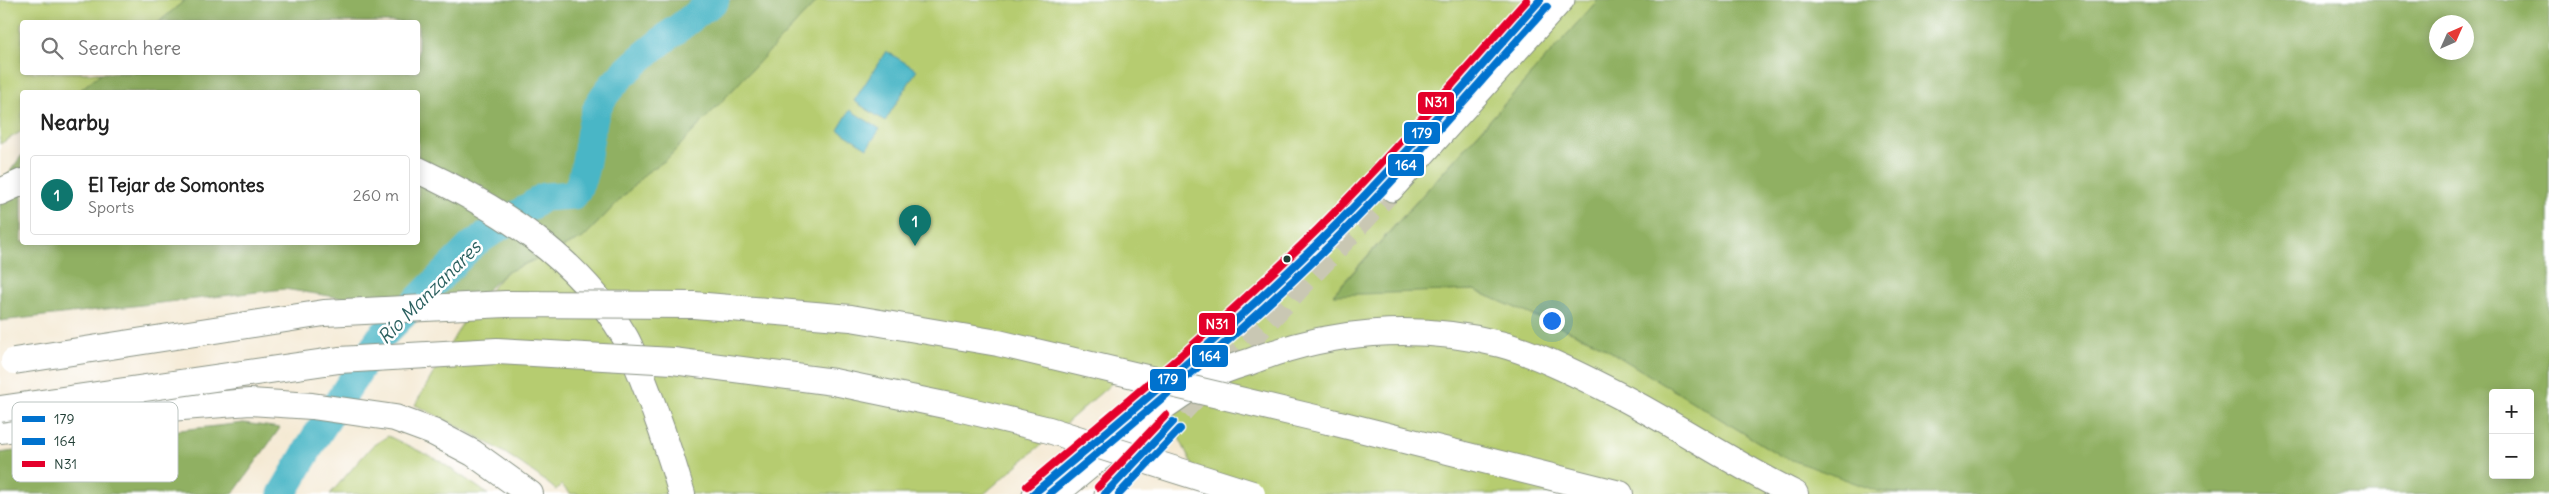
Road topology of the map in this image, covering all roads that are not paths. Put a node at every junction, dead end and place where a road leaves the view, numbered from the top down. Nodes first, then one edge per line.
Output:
1 (1540, 0) edge
2 (1564, 0) edge
3 (420, 171) edge
4 (20, 183) edge
5 (1392, 191) tunnel mouth
6 (0, 192) edge
7 (7, 362) edge
8 (48, 402) edge
9 (178, 407) edge
10 (366, 414) junction
11 (500, 494) edge
12 (530, 494) edge
13 (682, 494) edge
14 (1033, 494) edge
15 (1055, 494) edge
16 (1252, 494) edge
17 (1620, 494) edge
18 (1795, 494) edge

1 - 14 street
2 - 5 street
3 - 13 highway, bridge
4 - 6 highway
7 - 17 highway, bridge
8 - 16 highway, bridge
9 - 10 highway
10 - 11 highway
10 - 12 highway
15 - 18 highway

